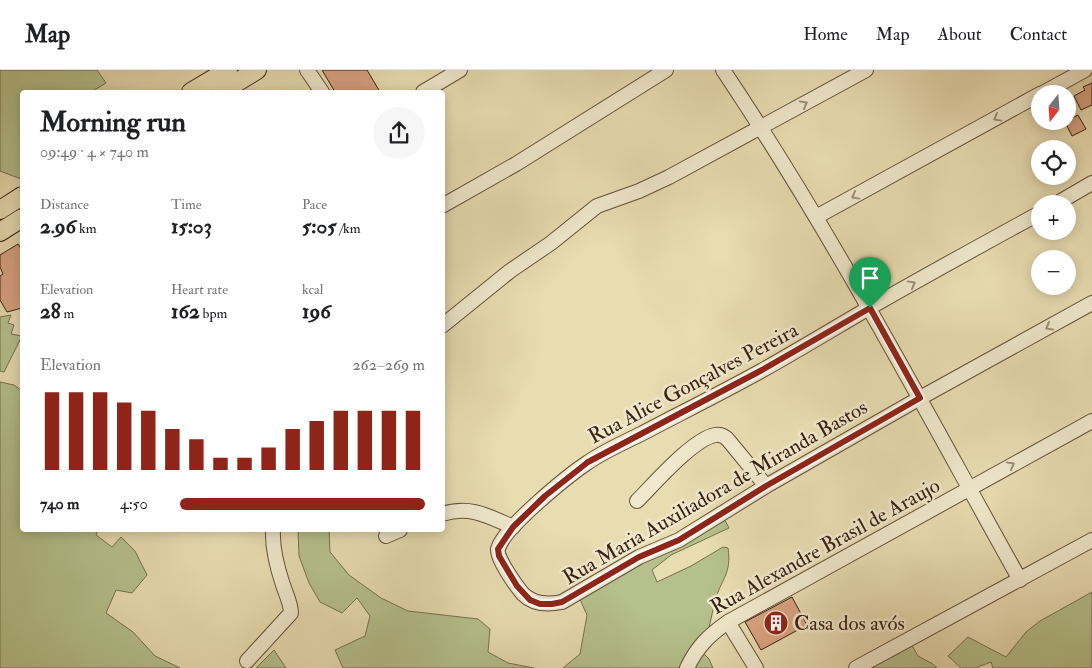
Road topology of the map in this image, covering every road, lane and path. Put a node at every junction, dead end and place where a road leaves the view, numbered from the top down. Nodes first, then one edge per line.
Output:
1 (228, 70) edge
2 (256, 70) edge
3 (307, 70) edge
4 (460, 70) edge
5 (666, 70) edge
6 (724, 70) edge
7 (866, 70) edge
8 (1084, 70) edge
9 (1056, 85) edge
10 (194, 90) edge
11 (224, 90) edge
12 (321, 90) edge
13 (426, 90) edge
14 (1031, 99) edge
15 (762, 127) junction
16 (1092, 184) edge
17 (1072, 195) edge
18 (20, 197) edge
19 (445, 204) edge
20 (0, 210) edge
21 (816, 217) junction
22 (1031, 217) edge
23 (20, 219) edge
24 (0, 232) edge
25 (1092, 303) edge
26 (870, 308) junction
27 (445, 324) edge
28 (920, 398) junction
29 (1092, 421) edge
30 (766, 486) junction
31 (968, 488) junction
32 (637, 501) dead end
33 (445, 513) edge
34 (513, 527) junction
35 (273, 532) edge
36 (395, 532) edge
37 (386, 536) dead end
38 (1092, 540) edge
39 (508, 572) joint
40 (1020, 580) junction
41 (728, 622) junction
42 (247, 661) dead end
43 (687, 668) edge
44 (756, 668) edge
45 (856, 668) edge

1 - 10 main road
2 - 11 main road
3 - 12 street
4 - 13 street
5 - 19 street
6 - 15 street
15 -> 7 street
8 - 9 street
14 -> 21 street
15 - 21 street
15 - 27 street
16 - 17 street
18 - 20 main road
21 - 26 street
26 -> 22 street, Rua Alice Gonçalves Pereira
23 - 24 main road
25 -> 28 street, Rua Maria Auxiliadora de Miranda Bastos
26 - 28 street
26 - 34 street, Rua Alice Gonçalves Pereira
28 - 30 street, Rua Maria Auxiliadora de Miranda Bastos
28 - 31 street
31 -> 29 street, Rua Alexandre Brasil de Araujo
30 - 32 street
30 - 39 street, Rua Maria Auxiliadora de Miranda Bastos
31 - 40 street
31 - 41 street, Rua Alexandre Brasil de Araujo
33 - 34 street
34 - 39 street, Rua Alice Gonçalves Pereira
35 - 42 street
36 - 37 street
38 - 40 street
40 - 45 street
41 - 43 street, Rua Alexandre Brasil de Araujo
41 - 44 street

